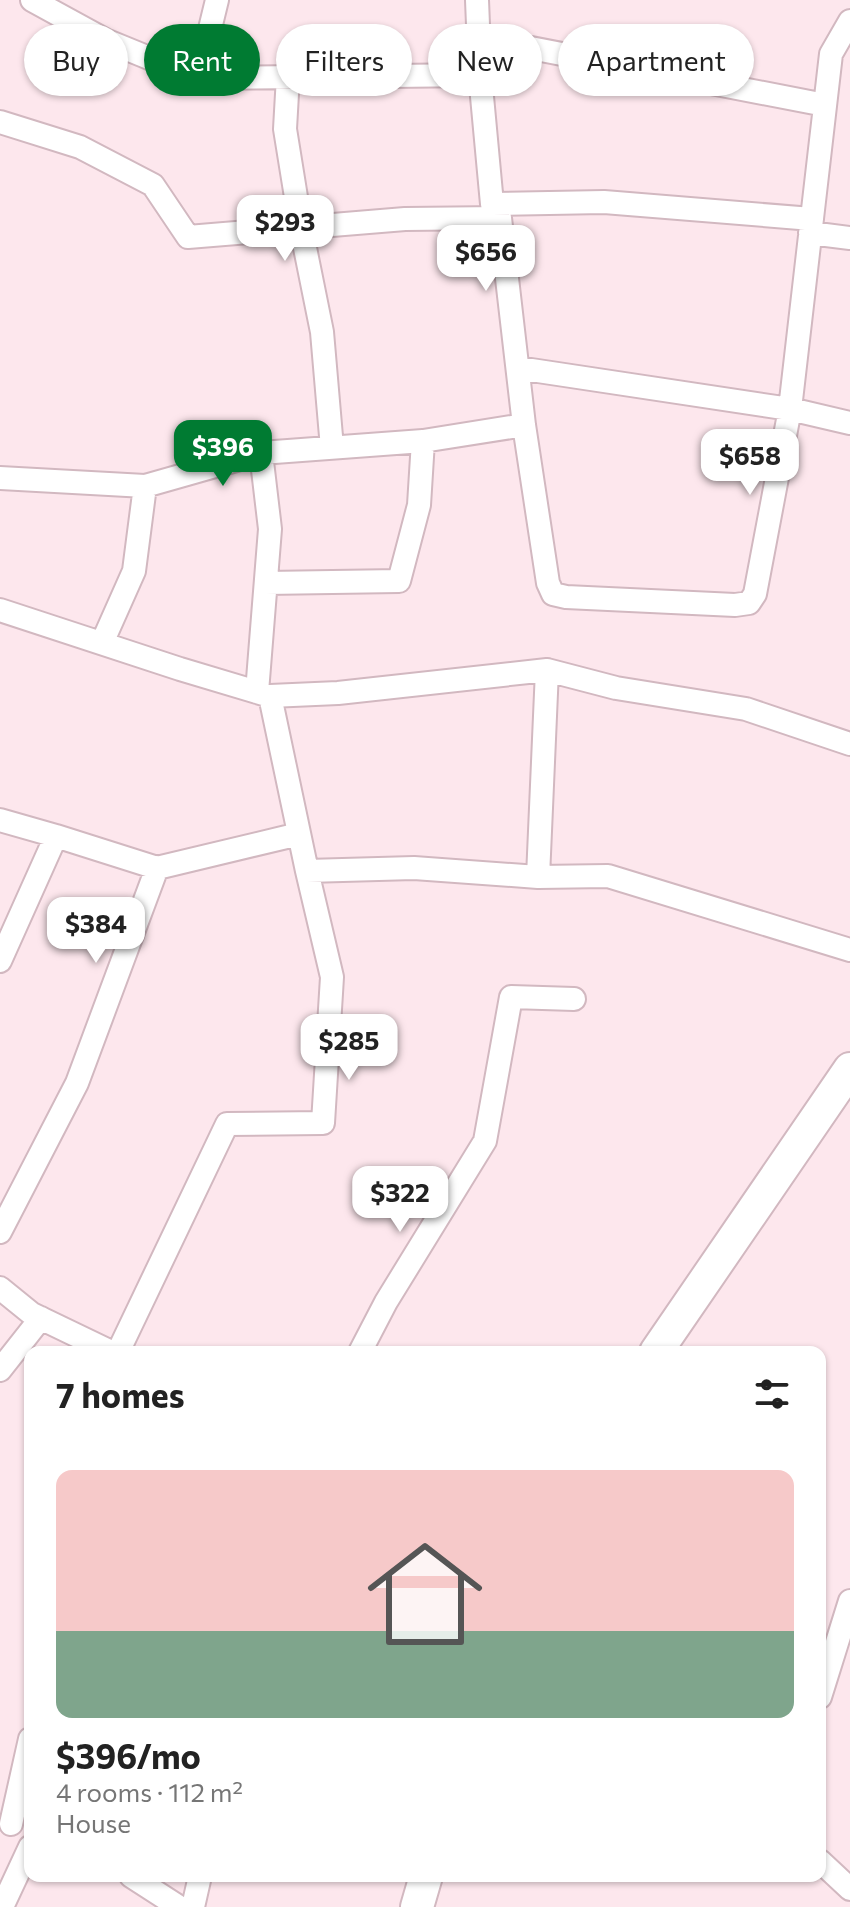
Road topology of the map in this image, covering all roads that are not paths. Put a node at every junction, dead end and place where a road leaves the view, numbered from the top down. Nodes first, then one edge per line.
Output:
1 (32, 0) edge
2 (217, 0) edge
3 (477, 0) edge
4 (850, 21) edge
5 (211, 24) edge
6 (478, 24) edge
7 (542, 50) edge
8 (144, 56) edge
9 (287, 96) edge
10 (482, 96) edge
11 (825, 105) junction
12 (0, 122) edge
13 (496, 211) junction
14 (811, 226) junction
15 (301, 228) junction
16 (850, 238) edge
17 (518, 368) junction
18 (790, 409) junction
19 (850, 423) edge
20 (524, 425) junction
21 (423, 441) junction
22 (332, 448) junction
23 (261, 453) junction
24 (0, 478) edge
25 (145, 486) junction
26 (266, 583) junction
27 (0, 610) edge
28 (102, 643) junction
29 (547, 670) junction
30 (264, 694) junction
31 (850, 744) edge
32 (0, 820) edge
33 (299, 834) junction
34 (56, 836) junction
35 (157, 868) junction
36 (307, 871) junction
37 (538, 877) junction
38 (850, 950) edge
39 (0, 961) edge
40 (574, 999) dead end
41 (850, 1069) edge
42 (0, 1232) edge
43 (0, 1288) edge
44 (41, 1318) junction
45 (99, 1346) edge
46 (121, 1346) edge
47 (363, 1346) edge
48 (660, 1346) edge
49 (0, 1370) edge
50 (848, 1611) edge
51 (826, 1679) edge
52 (24, 1771) edge
53 (14, 1825) edge
54 (24, 1860) edge
55 (826, 1867) edge
56 (140, 1882) edge
57 (199, 1882) edge
58 (424, 1882) edge
59 (850, 1889) edge
60 (2, 1907) edge
61 (179, 1907) edge
62 (193, 1907) edge
63 (417, 1907) edge

1 - 8 street
2 - 5 street
3 - 6 street
4 - 11 street
7 - 11 street
9 - 15 street
10 - 13 street
11 - 14 street
12 - 15 street
13 - 14 street
13 - 15 street
13 - 17 street
14 - 16 street
14 - 18 street
15 - 22 street
17 - 18 street
17 - 20 street
18 - 19 street
18 - 20 street
20 - 21 street
21 - 22 street
21 - 26 street
22 - 23 street
23 - 25 street
23 - 26 street
24 - 25 street
25 - 28 street
26 - 30 street
27 - 28 street
28 - 30 street
29 - 30 street
29 - 31 street
29 - 37 street
30 - 33 street
32 - 34 street
33 - 35 street
33 - 36 street
34 - 35 street
34 - 39 street
35 - 42 street
36 - 37 street
36 - 46 street
37 - 38 street
40 - 47 street
41 - 48 main road
43 - 44 street
44 - 45 street
44 - 49 street
50 - 51 street
52 - 53 street
54 - 60 street
55 - 59 street
56 - 61 street
57 - 62 street
58 - 63 main road

